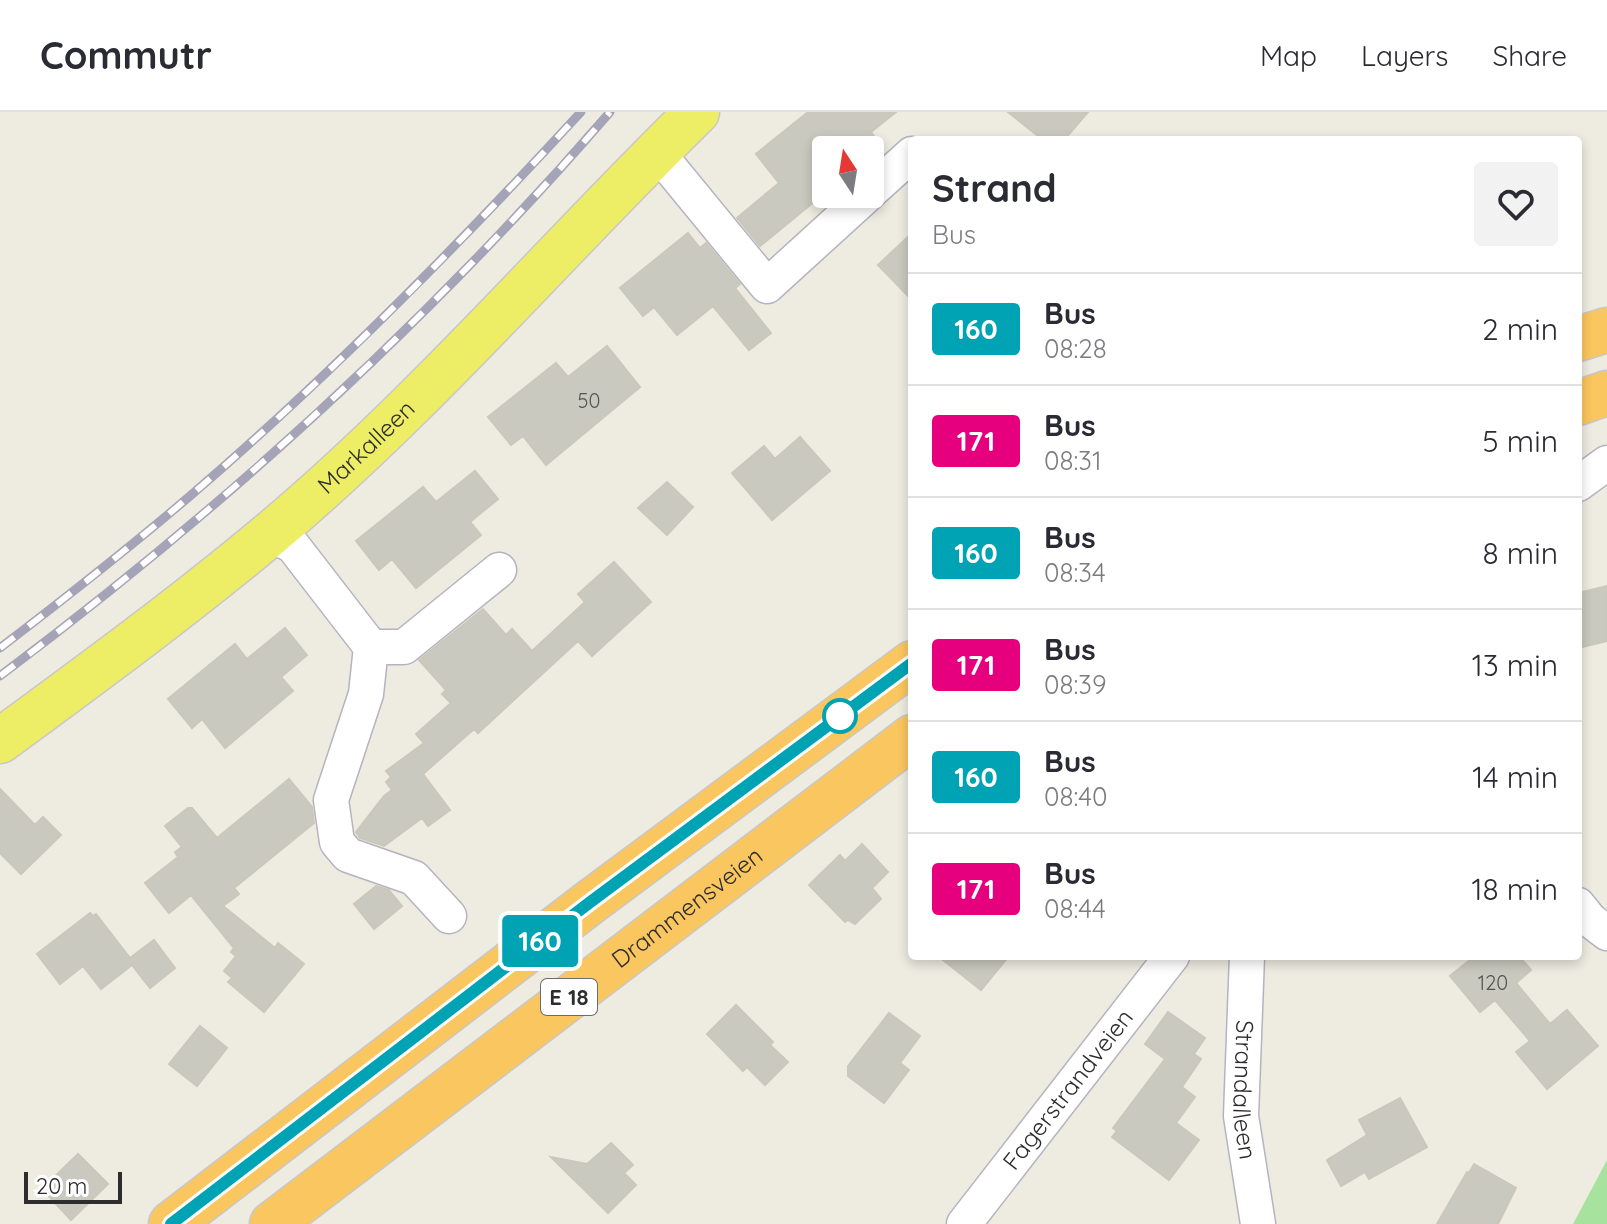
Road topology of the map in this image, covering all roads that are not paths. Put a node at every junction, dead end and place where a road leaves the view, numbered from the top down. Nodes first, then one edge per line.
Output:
1 (697, 112) edge
2 (657, 152) junction
3 (908, 158) edge
4 (884, 179) edge
5 (853, 208) edge
6 (1607, 330) edge
7 (1582, 338) edge
8 (1607, 393) edge
9 (1582, 402) edge
10 (1607, 463) edge
11 (1582, 481) edge
12 (271, 534) junction
13 (499, 570) dead end
14 (371, 647) junction
15 (908, 666) edge
16 (908, 740) edge
17 (0, 741) edge
18 (1582, 910) edge
19 (449, 916) dead end
20 (1607, 933) edge
21 (1169, 960) edge
22 (1247, 960) edge
23 (171, 1224) edge
24 (272, 1224) edge
25 (964, 1224) edge
26 (1258, 1224) edge

1 - 2 main road, Markalleen
2 - 5 street
2 - 12 main road, Markalleen
3 - 4 street
6 - 7 highway
8 - 9 highway
10 - 11 street
12 - 14 street
12 - 17 main road, Markalleen
13 - 14 street
14 - 19 street
15 - 23 highway, E 18
16 - 24 highway, Drammensveien / E 18
18 - 20 street
21 - 25 street, Fagerstrandveien
22 - 26 street, Strandalleen

